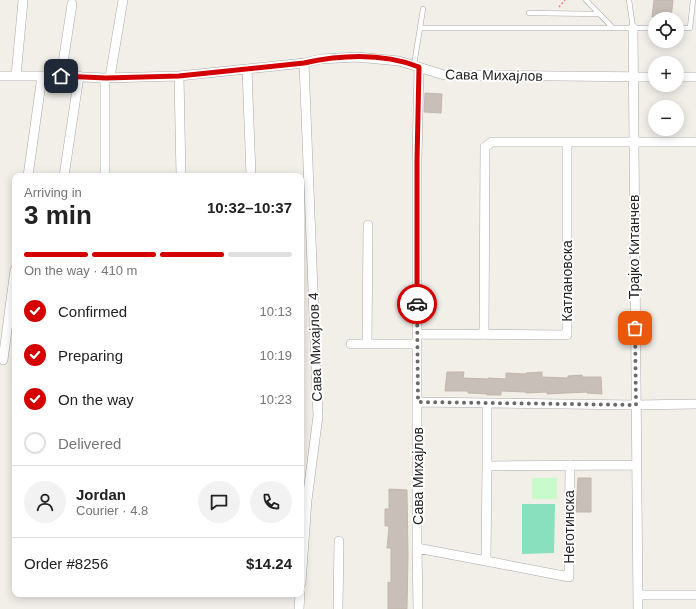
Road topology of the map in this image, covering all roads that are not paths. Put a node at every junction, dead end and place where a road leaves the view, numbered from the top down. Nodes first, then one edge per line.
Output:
1 (123, 0) edge
2 (586, 0) edge
3 (629, 0) edge
4 (693, 0) edge
5 (23, 1) edge
6 (72, 4) dead end
7 (423, 9) dead end
8 (530, 13) dead end
9 (599, 14) junction
10 (420, 28) junction
11 (614, 28) junction
12 (634, 28) junction
13 (648, 28) edge
14 (684, 28) edge
15 (304, 63) junction
16 (417, 66) junction
17 (247, 69) junction
18 (0, 76) edge
19 (16, 76) junction
20 (42, 76) junction
21 (61, 76) junction
22 (79, 76) junction
23 (179, 76) junction
24 (108, 77) junction
25 (634, 77) junction
26 (648, 77) edge
27 (684, 77) edge
28 (696, 77) edge
29 (634, 142) junction
30 (696, 142) edge
31 (567, 143) junction
32 (28, 173) edge
33 (64, 173) edge
34 (105, 173) edge
35 (181, 173) edge
36 (251, 173) edge
37 (368, 225) dead end
38 (12, 292) edge
39 (417, 334) junction
40 (484, 335) junction
41 (351, 344) dead end
42 (367, 344) junction
43 (417, 344) junction
44 (3, 360) dead end
45 (418, 402) junction
46 (487, 403) junction
47 (696, 404) edge
48 (636, 405) junction
49 (570, 465) junction
50 (487, 466) junction
51 (636, 466) junction
52 (339, 541) dead end
53 (304, 542) edge
54 (417, 548) junction
55 (486, 561) junction
56 (638, 595) junction
57 (696, 595) edge
58 (300, 597) edge
59 (299, 609) edge
60 (338, 609) edge
61 (418, 609) edge
62 (638, 609) edge

1 - 24 street
2 - 9 lane
3 - 12 lane
4 - 14 lane
5 - 19 street
6 - 21 street
7 - 10 lane
8 - 9 lane
9 - 11 lane
10 - 11 lane
10 - 16 lane
11 - 12 lane
12 - 13 lane
12 - 25 street, Трајко Китанчев
15 - 16 street
15 - 17 street
15 - 53 street, Сава Михајлов 4
16 - 25 street, Сава Михајлов
16 - 39 street, Сава Михајлов
17 - 23 street
17 - 36 street
18 - 19 street
19 - 20 street
20 - 21 street
20 - 32 street
21 - 22 street
22 - 24 street
22 - 33 street
23 - 24 street
23 - 35 street
24 - 34 street
25 - 26 street, Сава Михајлов
25 - 29 street, Трајко Китанчев
27 - 28 street
29 - 30 street
29 - 31 street
29 - 48 street, Трајко Китанчев
31 - 40 street
31 - 40 street, Катлановска
37 - 42 street
38 - 44 street
39 - 40 street, Катлановска
39 - 43 street, Сава Михајлов
41 - 42 street
42 - 43 street
43 - 45 street, Сава Михајлов
45 - 46 street
45 - 54 street, Сава Михајлов
46 - 48 street
46 - 50 street
47 - 48 street
48 - 51 street, Трајко Китанчев
49 - 50 street
49 - 51 street
49 - 55 street, Неготинска
50 - 55 street
51 - 56 street, Трајко Китанчев
52 - 60 street
54 - 55 street, Неготинска
54 - 61 street, Сава Михајлов
56 - 57 street
56 - 62 street, Трајко Китанчев
58 - 59 street

